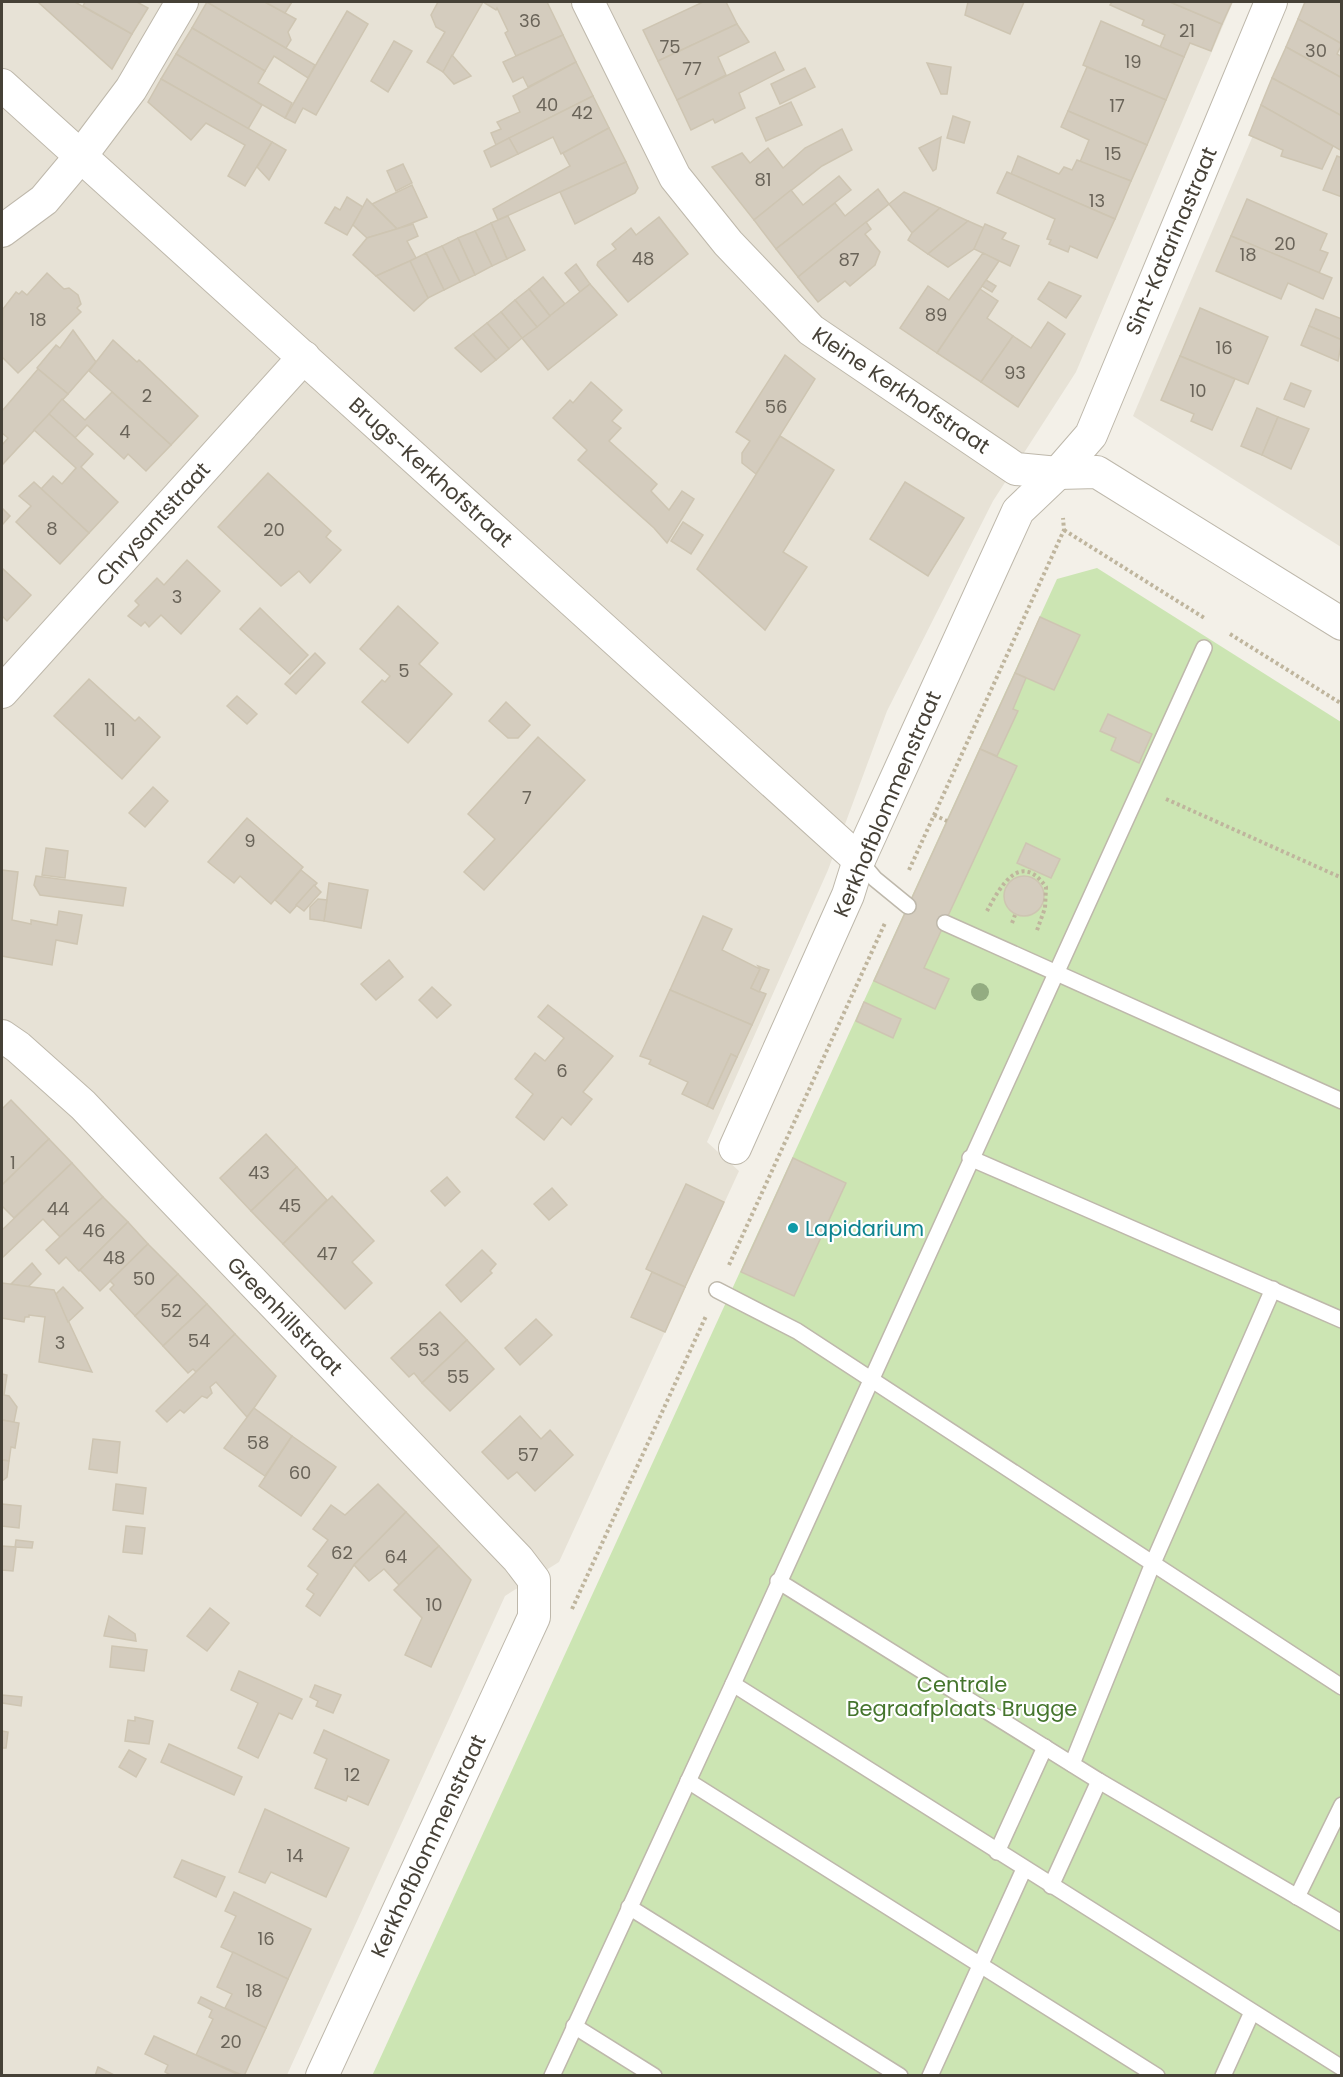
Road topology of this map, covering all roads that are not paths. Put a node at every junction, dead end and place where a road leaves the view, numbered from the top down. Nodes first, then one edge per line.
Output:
1 (182, 2) edge
2 (588, 2) edge
3 (1270, 2) edge
4 (2, 85) edge
5 (80, 157) junction
6 (2, 231) edge
7 (304, 357) junction
8 (1058, 473) junction
9 (1341, 624) edge
10 (1204, 648) dead end
11 (2, 692) edge
12 (859, 860) junction
13 (902, 902) road end
14 (945, 923) dead end
15 (1056, 973) junction
16 (2, 1036) edge
17 (1341, 1101) edge
18 (735, 1148) dead end
19 (970, 1158) junction
20 (1273, 1289) junction
21 (717, 1290) dead end
22 (1341, 1320) edge
23 (870, 1379) junction
24 (1153, 1563) junction
25 (778, 1581) junction
26 (534, 1617) joint
27 (733, 1684) junction
28 (1341, 1687) edge
29 (1045, 1747) junction
30 (1072, 1764) junction
31 (1099, 1780) junction
32 (688, 1781) junction
33 (1341, 1804) edge
34 (998, 1852) junction
35 (1024, 1869) junction
36 (1051, 1886) junction
37 (1297, 1897) junction
38 (629, 1907) junction
39 (1341, 1923) edge
40 (980, 1965) junction
41 (1252, 2012) junction
42 (574, 2026) junction
43 (1341, 2068) edge
44 (322, 2076) edge
45 (552, 2076) edge
46 (654, 2076) edge
47 (900, 2076) edge
48 (930, 2076) edge
49 (1156, 2076) edge
50 (1223, 2076) edge

1 - 5 street
2 - 8 street, Kleine Kerkhofstraat
3 - 8 street, Sint-Katarinastraat
4 - 5 street, Brugs-Kerkhofstraat
5 - 6 street
5 - 7 street, Brugs-Kerkhofstraat
7 - 11 street, Chrysantstraat
7 - 12 street, Brugs-Kerkhofstraat
8 - 9 street, Kleine Kerkhofstraat
8 - 12 street, Kerkhofblommenstraat
10 - 15 lane
12 - 13 lane
12 - 18 street, Kerkhofblommenstraat
14 - 15 lane
15 - 17 lane
15 - 19 lane
16 - 26 street, Greenhillstraat
19 - 20 lane
19 - 23 lane
20 - 22 lane
20 - 24 lane
21 - 23 lane
23 - 24 lane
23 - 25 lane
24 - 28 lane
24 - 30 lane
25 - 27 lane
25 - 29 lane
26 - 44 street, Kerkhofblommenstraat
27 - 32 lane
27 - 34 lane
29 - 30 lane
29 - 34 lane
30 - 31 lane
31 - 36 lane
31 - 37 lane
32 - 38 lane
32 - 40 lane
33 - 37 lane
34 - 35 lane
35 - 36 lane
35 - 40 lane
36 - 41 lane
37 - 39 lane
38 - 42 lane
38 - 47 lane
40 - 48 lane
40 - 49 lane
41 - 43 lane
41 - 50 lane
42 - 45 lane
42 - 46 lane

